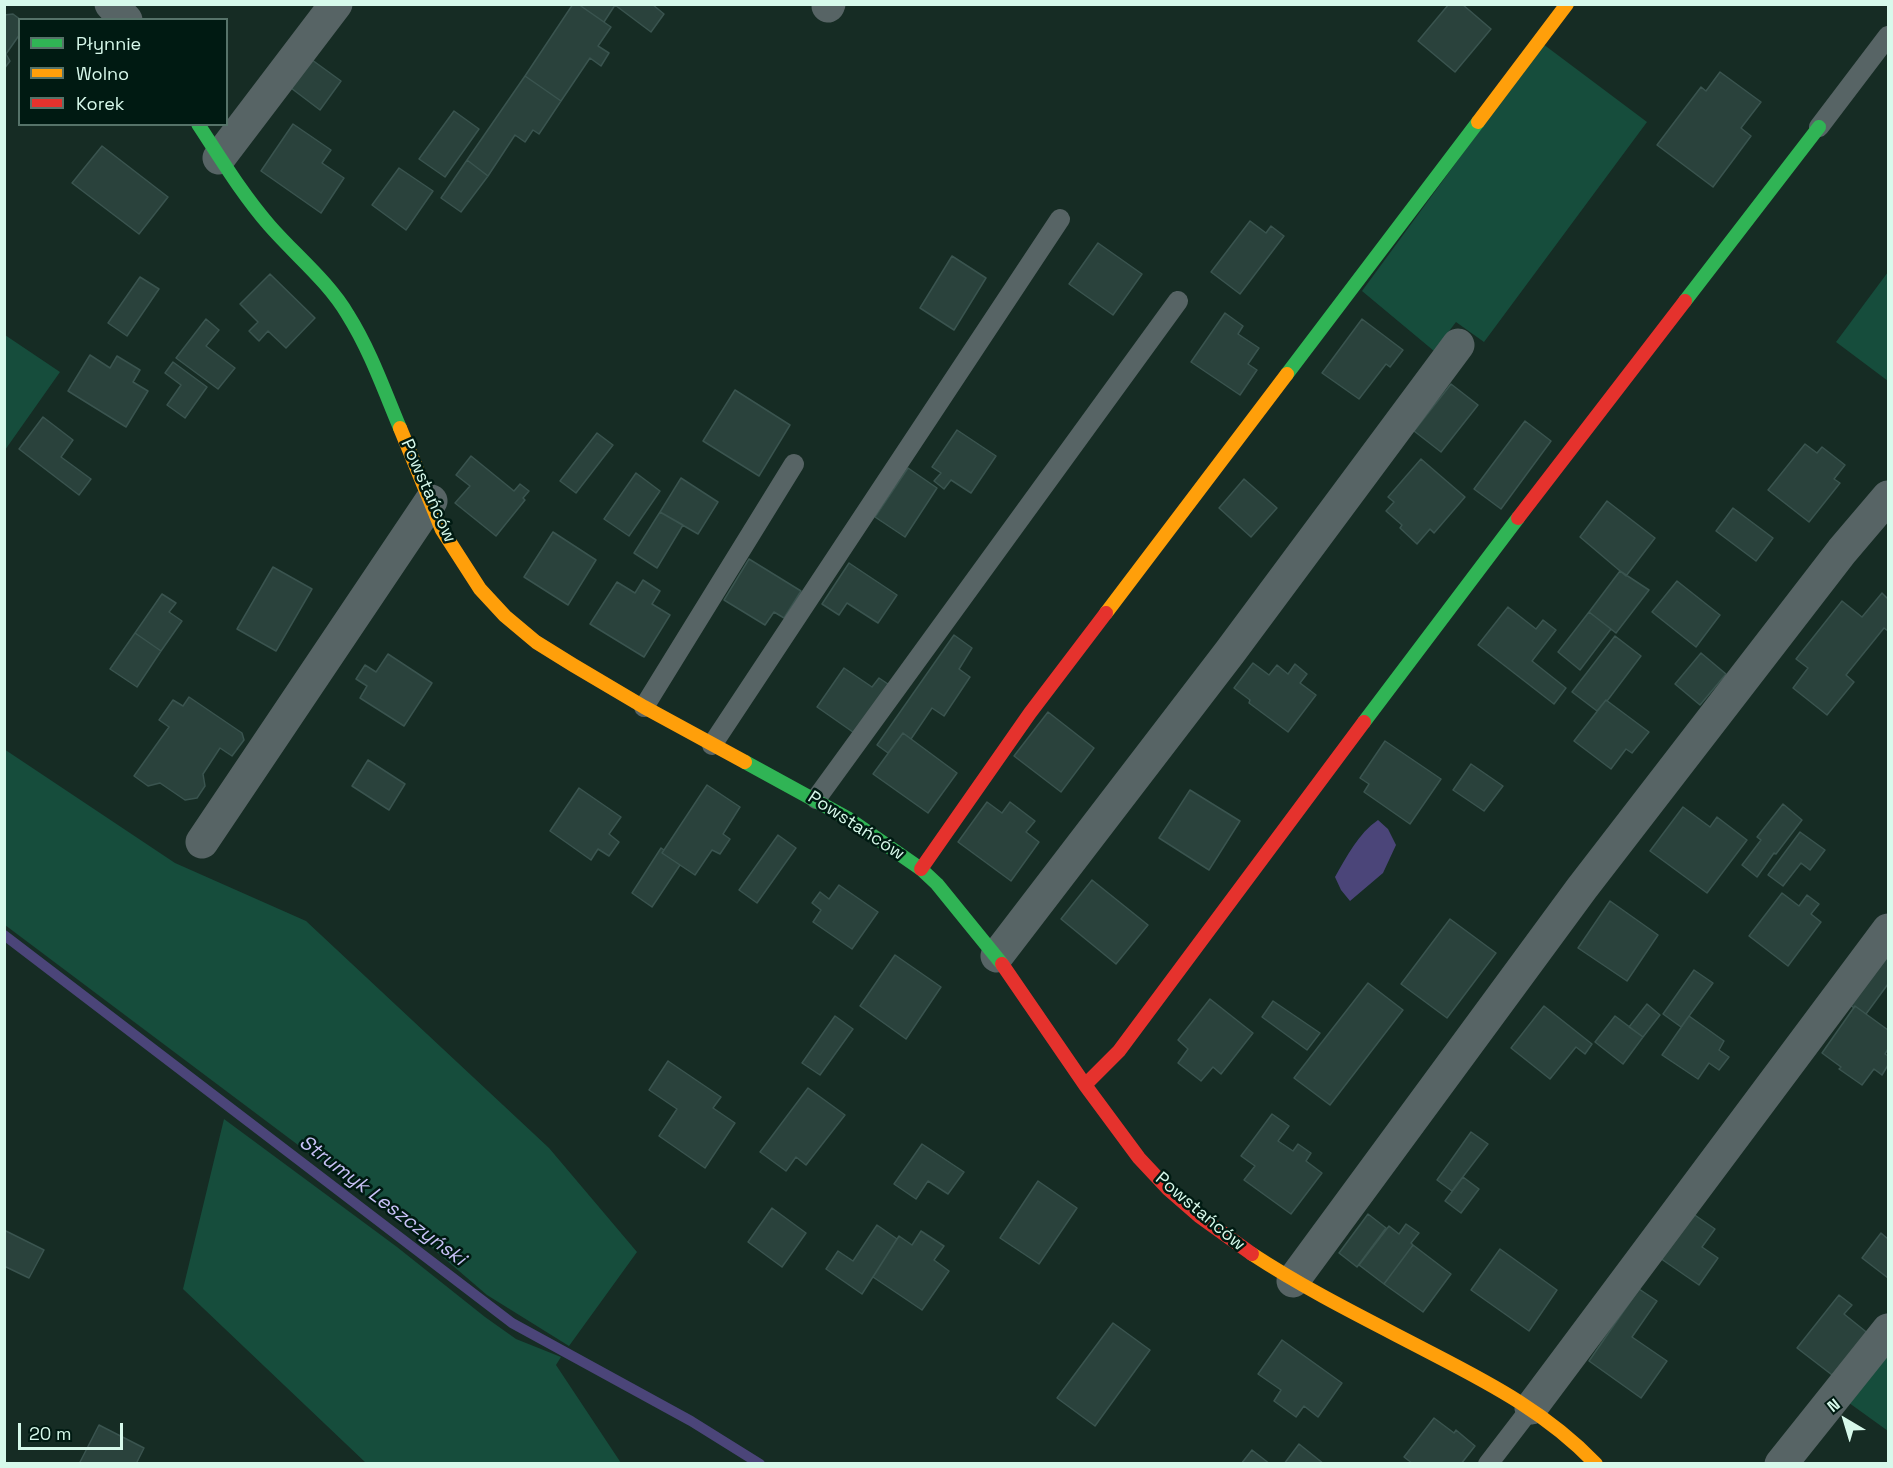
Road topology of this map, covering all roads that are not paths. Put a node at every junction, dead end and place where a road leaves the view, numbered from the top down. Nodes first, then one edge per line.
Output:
1 (111, 4) edge
2 (137, 4) edge
3 (336, 4) edge
4 (1567, 4) edge
5 (124, 18) edge
6 (127, 18) edge
7 (1888, 36) edge
8 (199, 126) edge
9 (1819, 127) joint
10 (219, 158) junction
11 (1060, 219) dead end
12 (1178, 301) dead end
13 (1458, 345) dead end
14 (794, 464) dead end
15 (1888, 497) edge
16 (430, 501) junction
17 (644, 707) junction
18 (712, 745) junction
19 (816, 799) junction
20 (202, 842) dead end
21 (921, 869) junction
22 (1888, 930) edge
23 (998, 956) junction
24 (1085, 1085) junction
25 (1293, 1281) junction
26 (1888, 1330) edge
27 (1531, 1408) junction
28 (1488, 1464) edge
29 (1596, 1464) edge
30 (1781, 1464) edge

1 - 5 street
2 - 6 street
3 - 10 street
4 - 21 street
7 - 9 lane
8 - 10 street, Powstańców
9 - 24 street
10 - 16 street, Powstańców
11 - 18 lane
12 - 19 lane
13 - 23 street
14 - 17 lane
15 - 25 street
16 - 17 street, Powstańców
16 - 20 street
17 - 18 street, Powstańców
18 - 19 street, Powstańców
19 - 21 street, Powstańców
21 - 23 street, Powstańców
22 - 27 street
23 - 24 street, Powstańców
24 - 25 street, Powstańców
25 - 27 street, Powstańców
26 - 30 street
27 - 28 lane
27 - 29 street, Powstańców

